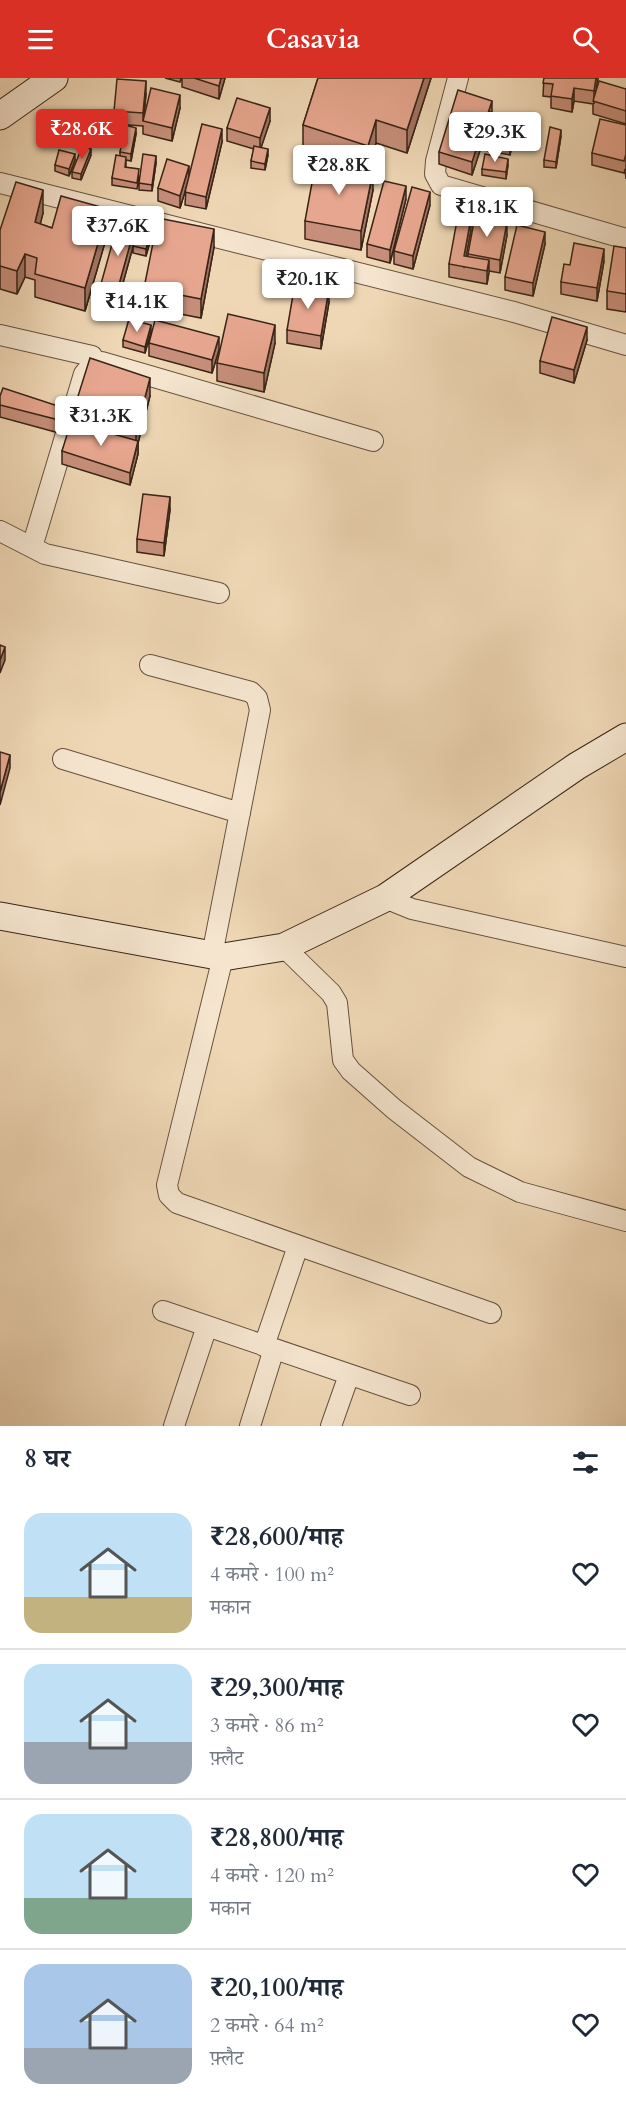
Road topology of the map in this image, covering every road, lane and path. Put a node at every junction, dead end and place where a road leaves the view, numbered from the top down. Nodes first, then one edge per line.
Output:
1 (54, 78) edge
2 (458, 78) edge
3 (0, 116) edge
4 (0, 183) edge
5 (626, 239) edge
6 (0, 335) edge
7 (626, 345) edge
8 (92, 356) edge
9 (373, 441) dead end
10 (0, 531) edge
11 (32, 547) junction
12 (219, 593) dead end
13 (150, 665) dead end
14 (626, 737) edge
15 (63, 759) dead end
16 (240, 813) junction
17 (385, 898) junction
18 (0, 916) edge
19 (284, 947) junction
20 (218, 956) junction
21 (626, 957) edge
22 (626, 1221) edge
23 (298, 1246) junction
24 (163, 1311) dead end
25 (491, 1313) dead end
26 (207, 1326) junction
27 (269, 1347) junction
28 (349, 1375) junction
29 (410, 1395) dead end
30 (174, 1426) edge
31 (250, 1426) edge
32 (331, 1426) edge

1 - 3 street
2 - 5 street
4 - 7 street
6 - 8 street
9 - 11 street
10 - 11 street
11 - 12 street
13 - 16 street
14 - 17 street
15 - 16 street
16 - 20 street
17 - 19 street
17 - 21 street
18 - 20 street
19 - 20 street
19 - 22 street
20 - 23 street
23 - 25 street
23 - 27 street
24 - 26 street
26 - 27 street
26 - 30 street
27 - 28 street
27 - 31 street
28 - 29 street
28 - 32 street

